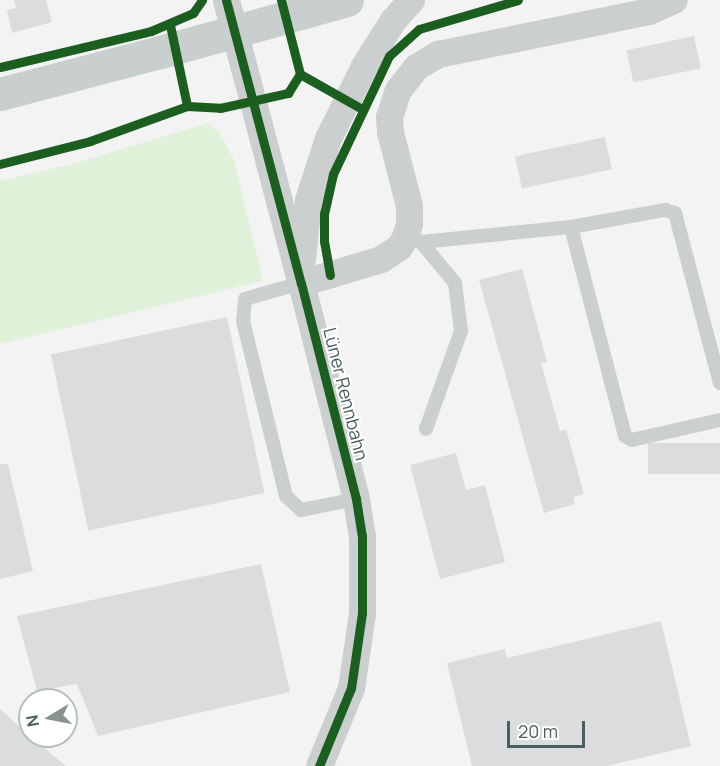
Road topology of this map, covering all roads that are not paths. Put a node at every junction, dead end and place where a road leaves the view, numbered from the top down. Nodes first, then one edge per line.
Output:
1 (226, 0) edge
2 (347, 0) edge
3 (411, 0) edge
4 (674, 0) edge
5 (235, 32) junction
6 (0, 94) edge
7 (571, 227) junction
8 (413, 240) junction
9 (301, 283) junction
10 (720, 383) edge
11 (720, 420) edge
12 (426, 429) dead end
13 (356, 499) junction
14 (319, 766) edge

1 - 5 street, Lüner Rennbahn
2 - 5 main road
3 - 9 street
4 - 8 street
5 - 6 main road
5 - 9 street, Lüner Rennbahn
7 - 8 lane
7 - 10 lane
7 - 11 lane
8 - 9 street
8 - 12 lane
9 - 13 street, Lüner Rennbahn
9 - 13 lane
13 - 14 street, Lüner Rennbahn

